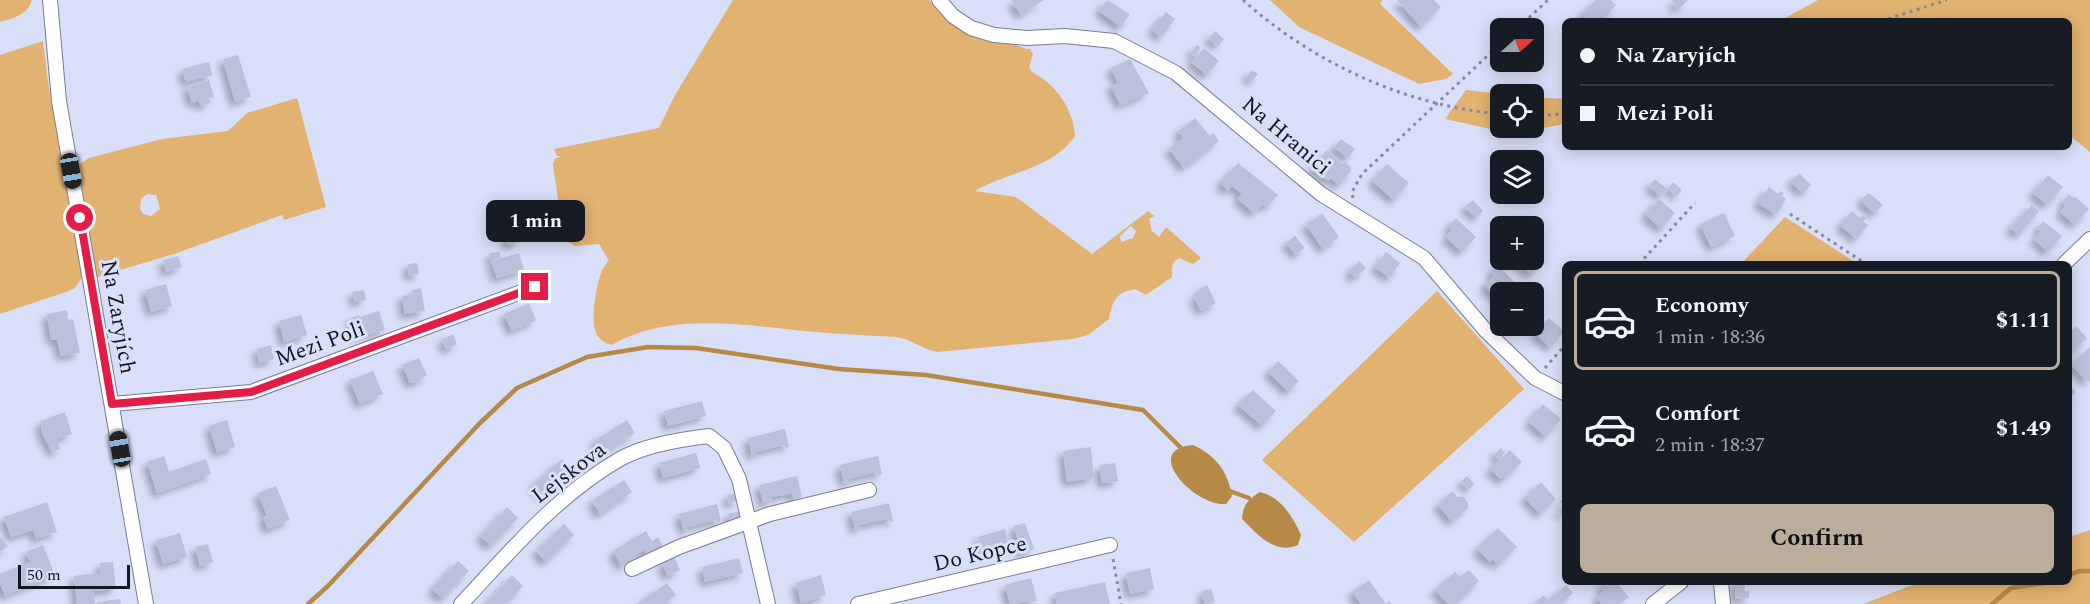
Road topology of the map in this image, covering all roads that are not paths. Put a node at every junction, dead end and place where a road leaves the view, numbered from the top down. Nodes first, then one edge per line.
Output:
1 (50, 0) edge
2 (939, 0) edge
3 (2090, 239) edge
4 (2067, 261) edge
5 (535, 287) dead end
6 (1562, 392) edge
7 (112, 404) junction
8 (869, 490) dead end
9 (749, 522) junction
10 (1110, 545) road end
11 (632, 570) dead end
12 (1677, 585) edge
13 (1721, 585) edge
14 (146, 604) edge
15 (461, 604) edge
16 (768, 604) edge
17 (858, 604) edge
18 (1653, 604) edge
19 (1723, 604) edge

1 - 7 street, Na Zaryjích
2 - 6 street, Na Hranici
3 - 4 street
5 - 7 street, Mezi Poli
7 - 14 street, Na Zaryjích
8 - 9 street
9 - 11 street
9 - 15 street, Lejskova
9 - 16 street, Lejskova
10 - 17 street, Do Kopce
12 - 18 street
13 - 19 street

